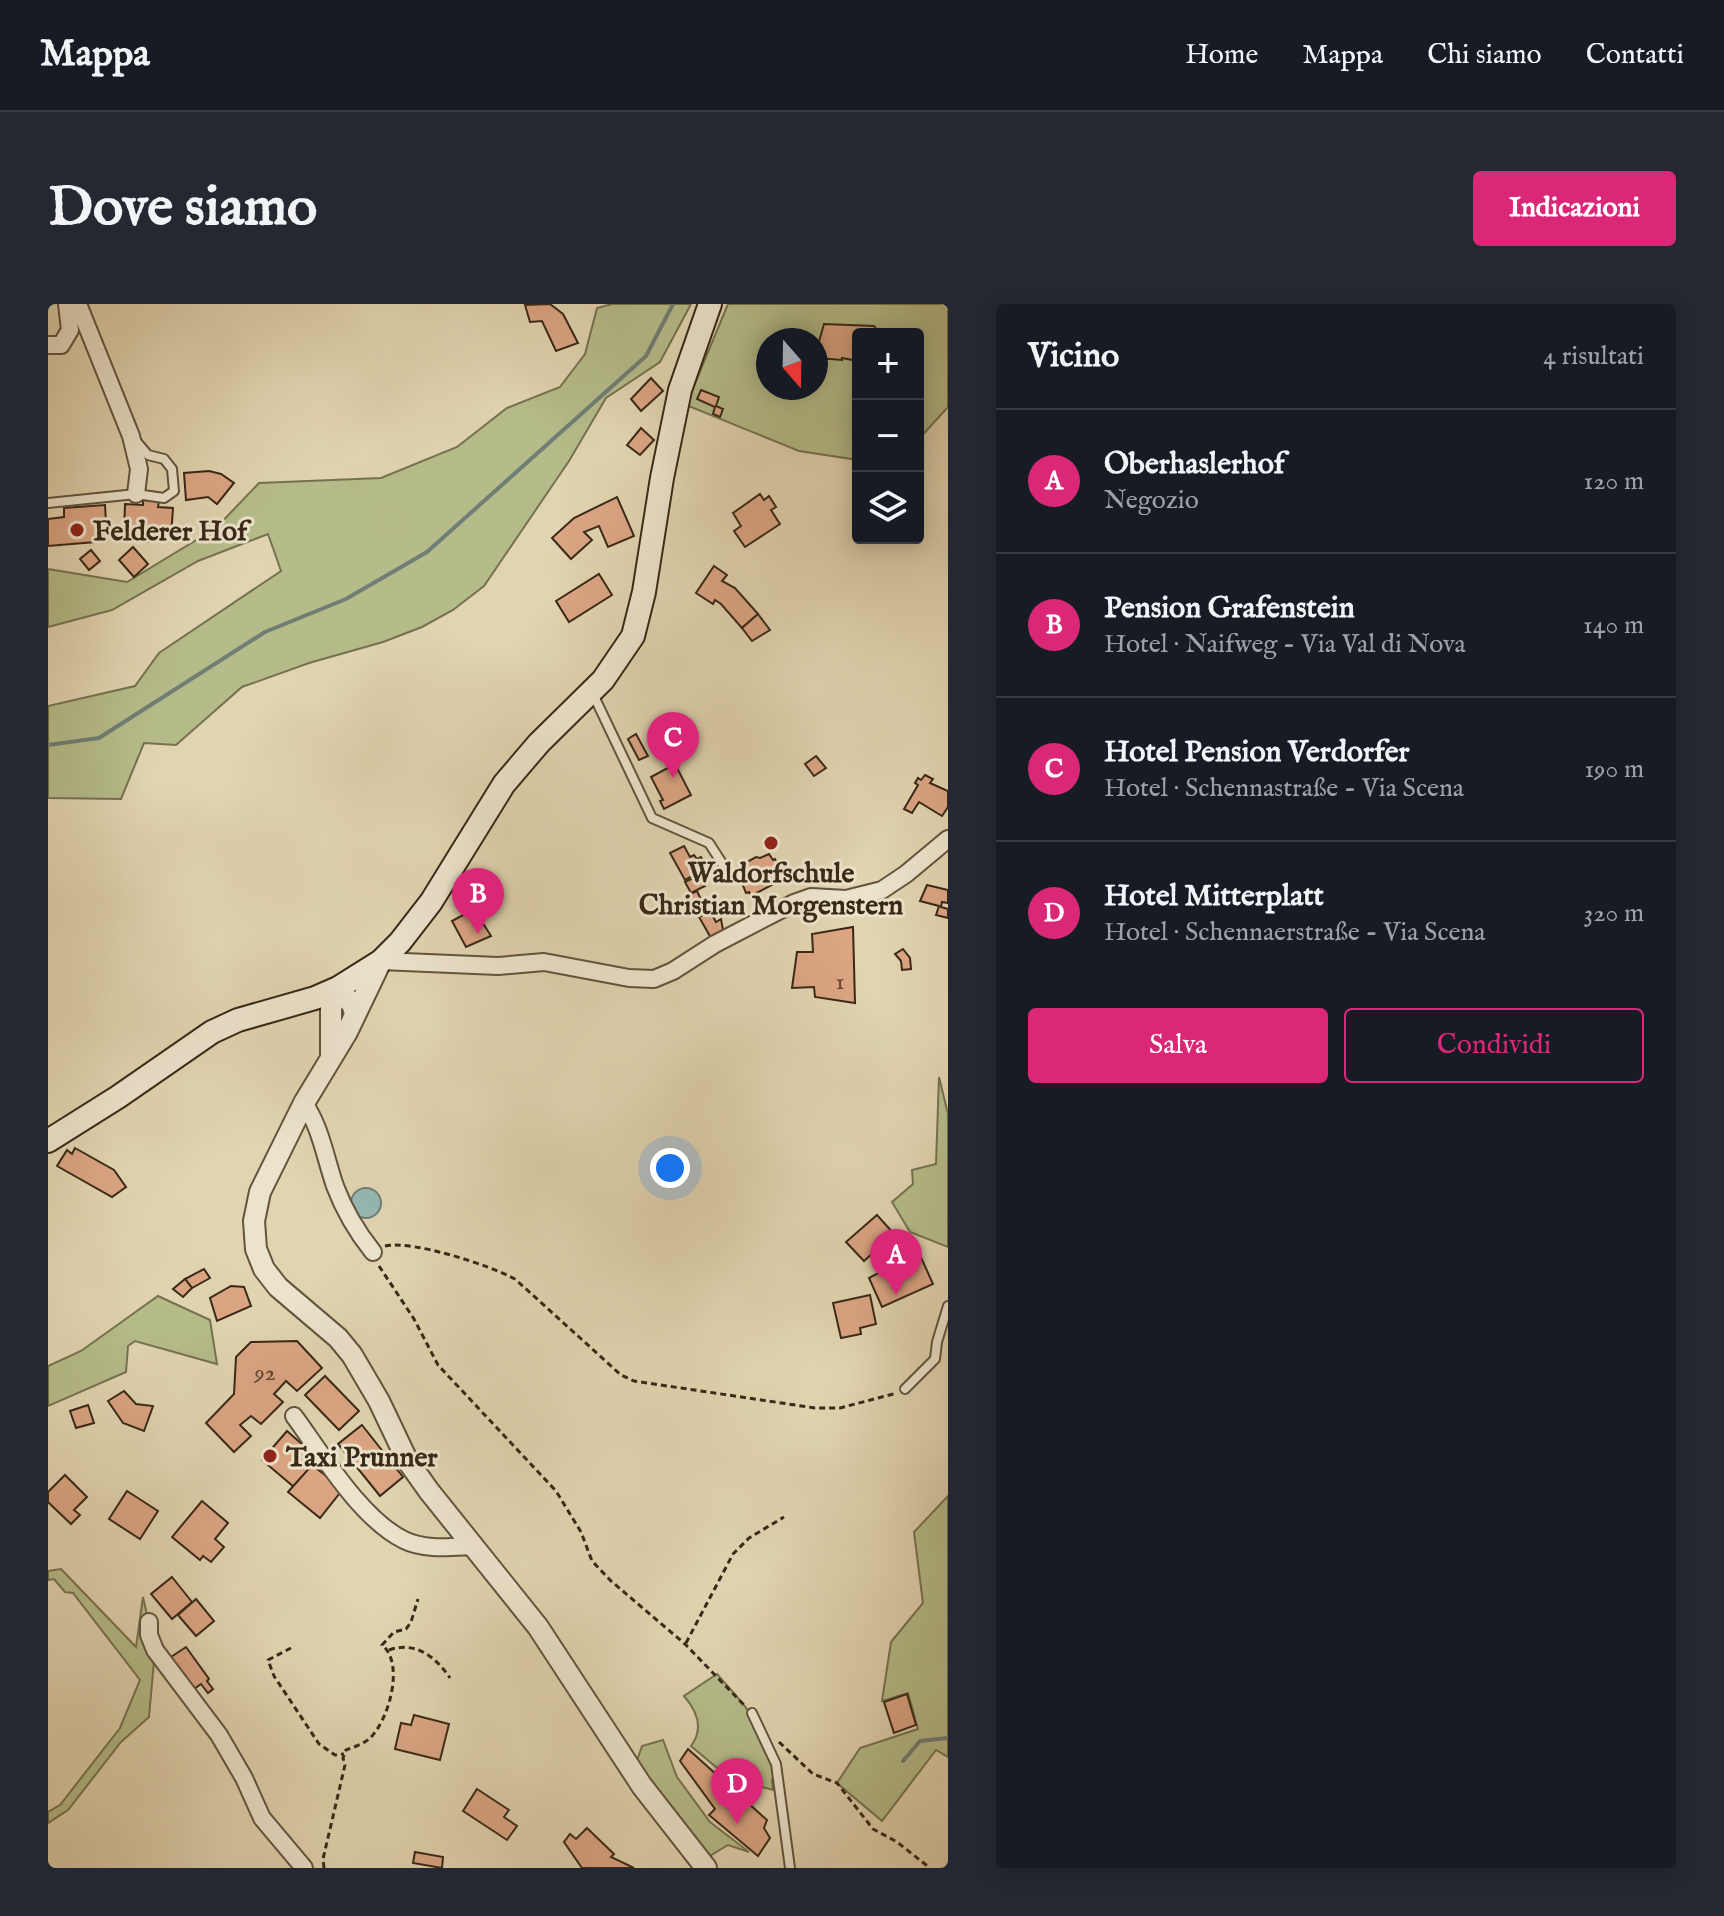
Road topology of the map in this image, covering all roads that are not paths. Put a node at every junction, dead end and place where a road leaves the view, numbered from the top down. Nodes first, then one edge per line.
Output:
1 (67, 304) edge
2 (78, 304) edge
3 (710, 304) edge
4 (48, 345) edge
5 (131, 436) junction
6 (136, 494) junction
7 (48, 503) edge
8 (592, 691) junction
9 (948, 839) edge
10 (727, 871) dead end
11 (381, 961) junction
12 (338, 988) junction
13 (291, 1005) junction
14 (355, 1013) junction
15 (332, 1046) junction
16 (304, 1103) junction
17 (48, 1141) edge
18 (377, 1250) road end
19 (948, 1306) edge
20 (905, 1389) road end
21 (294, 1416) dead end
22 (471, 1546) junction
23 (149, 1622) dead end
24 (752, 1713) road end
25 (304, 1868) edge
26 (706, 1868) edge
27 (790, 1868) edge

1 - 4 street
2 - 5 street
3 - 8 main road
5 - 6 street
5 - 6 lane
6 - 7 lane
8 - 10 lane
8 - 11 main road
9 - 11 street
11 - 12 main road
11 - 14 street
12 - 13 main road
12 - 14 street
12 - 15 street
13 - 15 street
13 - 17 main road
14 - 15 street
15 - 16 street
16 - 18 street
16 - 22 street
19 - 20 lane
21 - 22 street
22 - 26 street
23 - 25 street
24 - 27 lane

